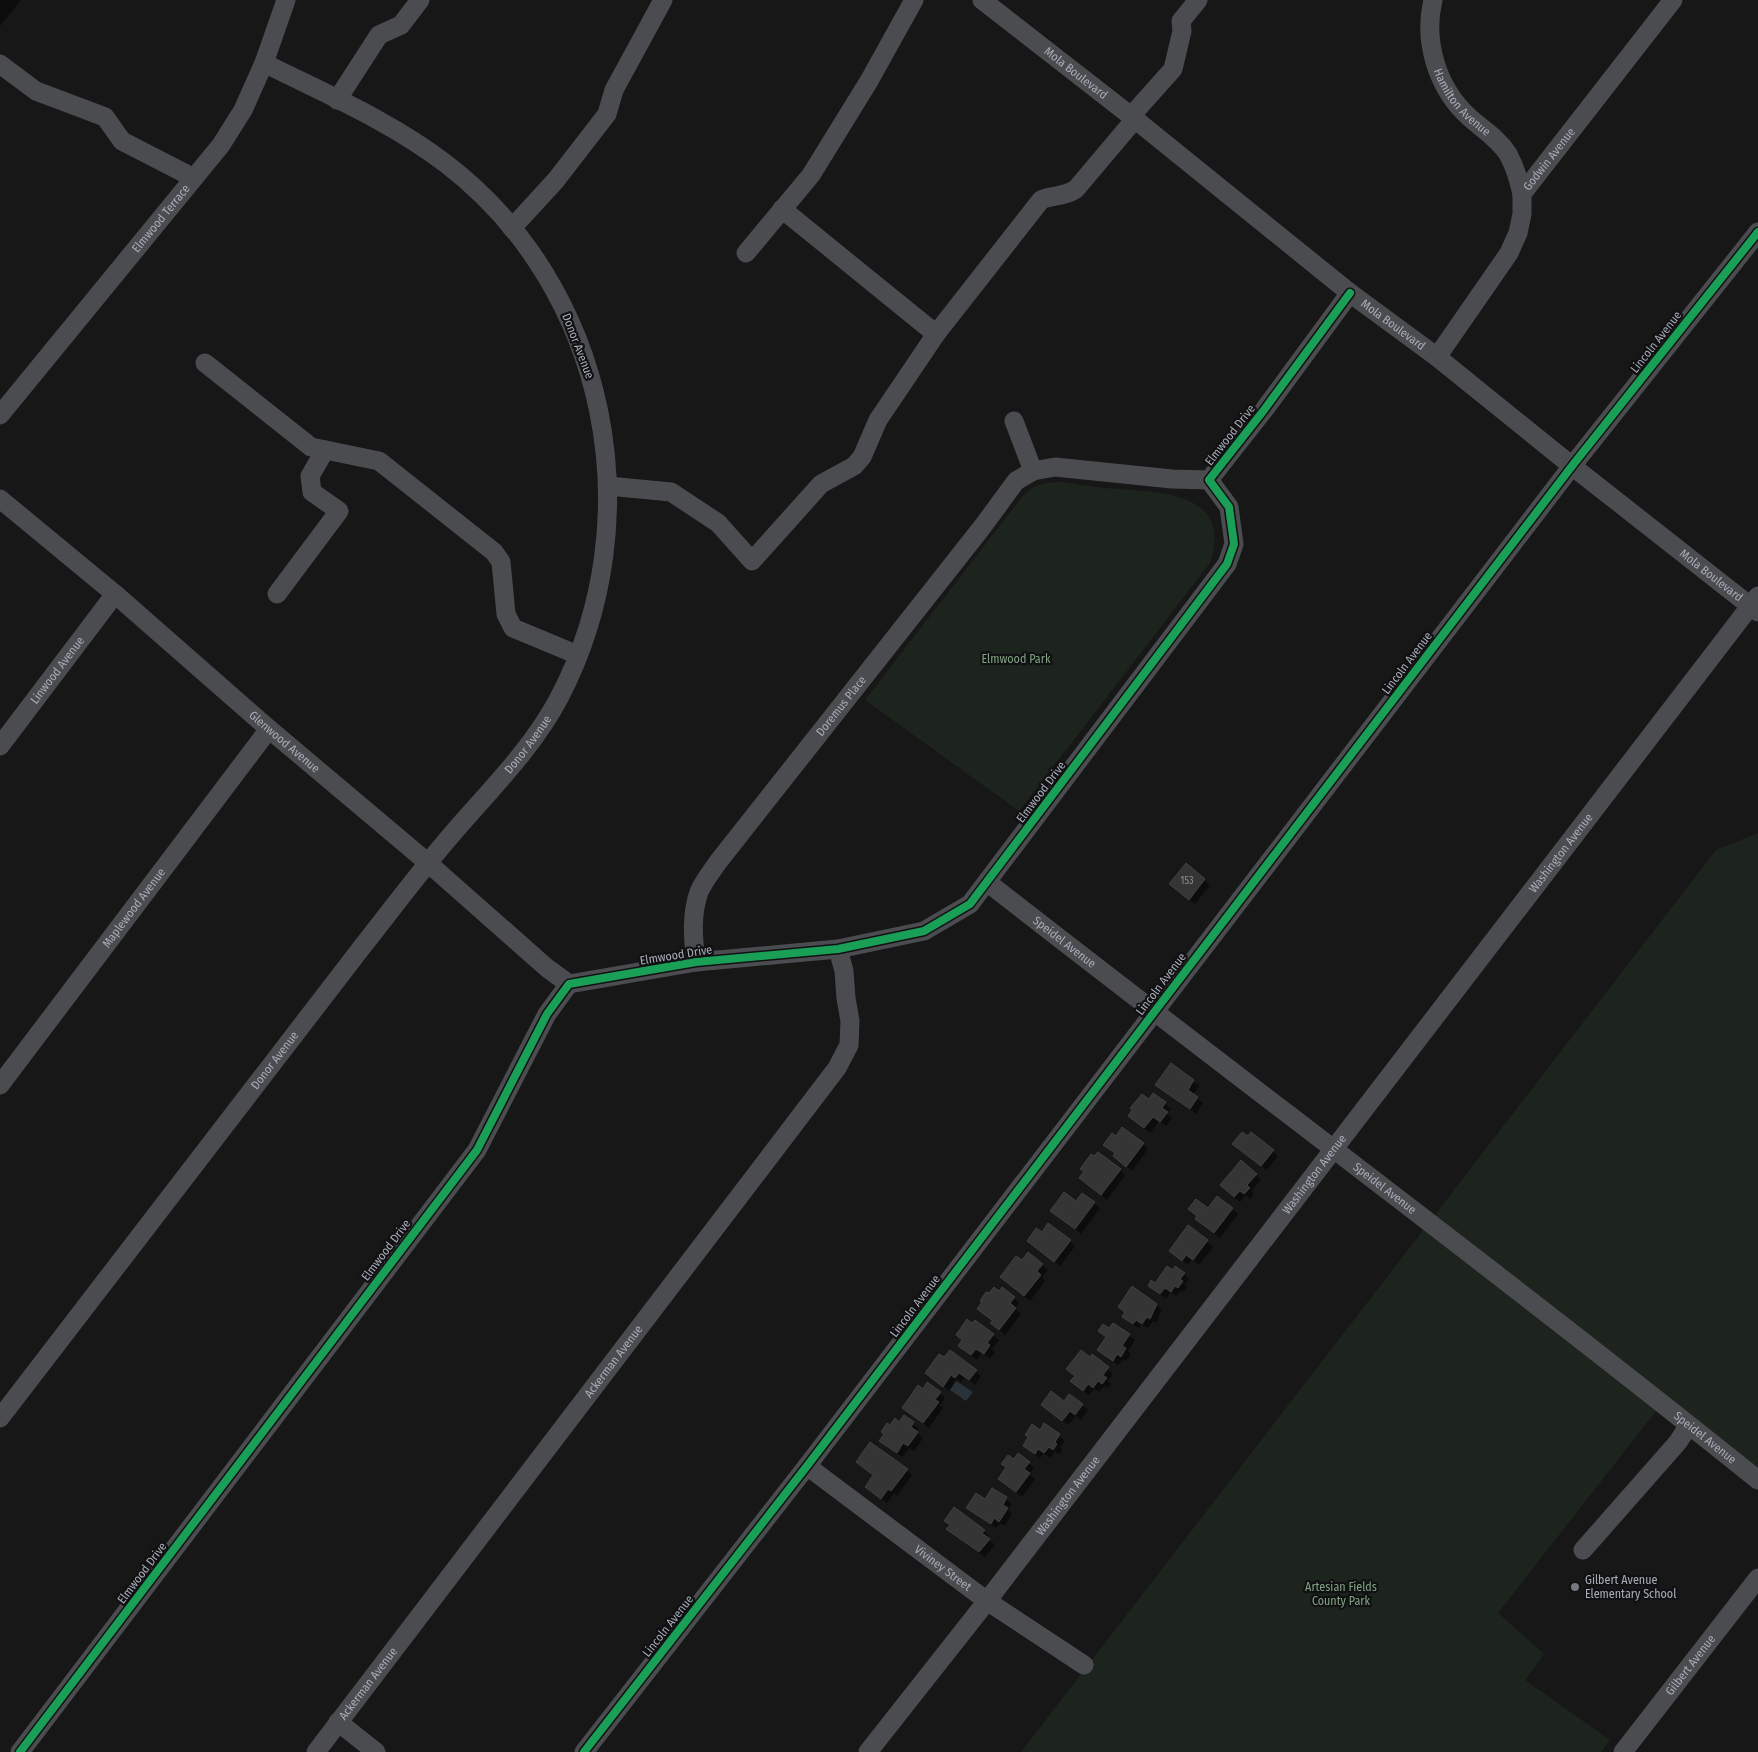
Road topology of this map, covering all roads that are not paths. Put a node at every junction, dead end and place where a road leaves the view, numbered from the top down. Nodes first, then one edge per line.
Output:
1 (286, 0) edge
2 (420, 0) edge
3 (663, 0) edge
4 (914, 0) edge
5 (982, 0) edge
6 (1198, 0) edge
7 (1433, 0) edge
8 (1673, 0) edge
9 (264, 63) junction
10 (0, 64) edge
11 (338, 100) junction
12 (1133, 118) junction
13 (194, 178) junction
14 (1522, 194) junction
15 (782, 209) junction
16 (512, 228) junction
17 (1758, 232) edge
18 (746, 253) dead end
19 (1350, 293) junction
20 (936, 334) junction
21 (1437, 356) junction
22 (206, 364) dead end
23 (0, 415) edge
24 (1014, 421) dead end
25 (325, 450) junction
26 (1572, 466) junction
27 (1034, 471) junction
28 (1208, 480) junction
29 (608, 486) junction
30 (0, 499) edge
31 (115, 594) junction
32 (277, 594) dead end
33 (1755, 605) edge
34 (578, 655) junction
35 (269, 729) junction
36 (0, 746) edge
37 (427, 862) junction
38 (987, 882) junction
39 (838, 949) junction
40 (696, 962) junction
41 (570, 984) junction
42 (1154, 1012) junction
43 (0, 1085) edge
44 (1334, 1149) junction
45 (0, 1418) edge
46 (1690, 1425) junction
47 (807, 1466) junction
48 (1758, 1480) edge
49 (1582, 1550) dead end
50 (1758, 1578) edge
51 (987, 1601) junction
52 (1084, 1665) dead end
53 (338, 1722) junction
54 (20, 1752) edge
55 (316, 1752) edge
56 (376, 1752) edge
57 (584, 1752) edge
58 (868, 1752) edge
59 (1623, 1752) edge

1 - 9 street, Elmwood Terrace
2 - 11 street
3 - 16 street
4 - 15 street
5 - 12 street, Mola Boulevard
6 - 12 street
7 - 14 street, Hamilton Avenue
8 - 14 street, Godwin Avenue
9 - 11 street, Donor Avenue
9 - 13 street, Elmwood Terrace
10 - 13 street
11 - 16 street, Donor Avenue
12 - 19 street, Mola Boulevard
12 - 20 street
13 - 23 street, Elmwood Terrace
14 - 21 street, Godwin Avenue
15 - 18 street
15 - 20 street
16 - 29 street, Donor Avenue
17 - 26 street, Lincoln Avenue
19 - 21 street, Mola Boulevard
19 - 28 street, Elmwood Drive
20 - 29 street
21 - 26 street, Mola Boulevard
22 - 25 street
24 - 27 street
25 - 32 street
25 - 34 street
26 - 33 street, Mola Boulevard
26 - 42 street, Lincoln Avenue
27 - 28 street, Doremus Place
27 - 40 street, Doremus Place
28 - 38 street, Elmwood Drive
29 - 34 street, Donor Avenue
30 - 31 street, Glenwood Avenue
31 - 35 street, Glenwood Avenue
31 - 36 street, Linwood Avenue
33 - 44 street, Washington Avenue
34 - 37 street, Donor Avenue
35 - 37 street, Glenwood Avenue
35 - 43 street, Maplewood Avenue
37 - 41 street, Glenwood Avenue
37 - 45 street, Donor Avenue
38 - 39 street, Elmwood Drive
38 - 42 street, Speidel Avenue
39 - 40 street, Elmwood Drive
39 - 53 street, Ackerman Avenue
40 - 41 street, Elmwood Drive
41 - 54 street, Elmwood Drive
42 - 44 street, Speidel Avenue
42 - 47 street, Lincoln Avenue
44 - 46 street, Speidel Avenue
44 - 51 street, Washington Avenue
46 - 48 street, Speidel Avenue
46 - 49 street
47 - 51 street, Viviney Street
47 - 57 street, Lincoln Avenue
50 - 59 street, Gilbert Avenue
51 - 52 street, Viviney Street
51 - 58 street, Washington Avenue
53 - 55 street, Ackerman Avenue
53 - 56 street

